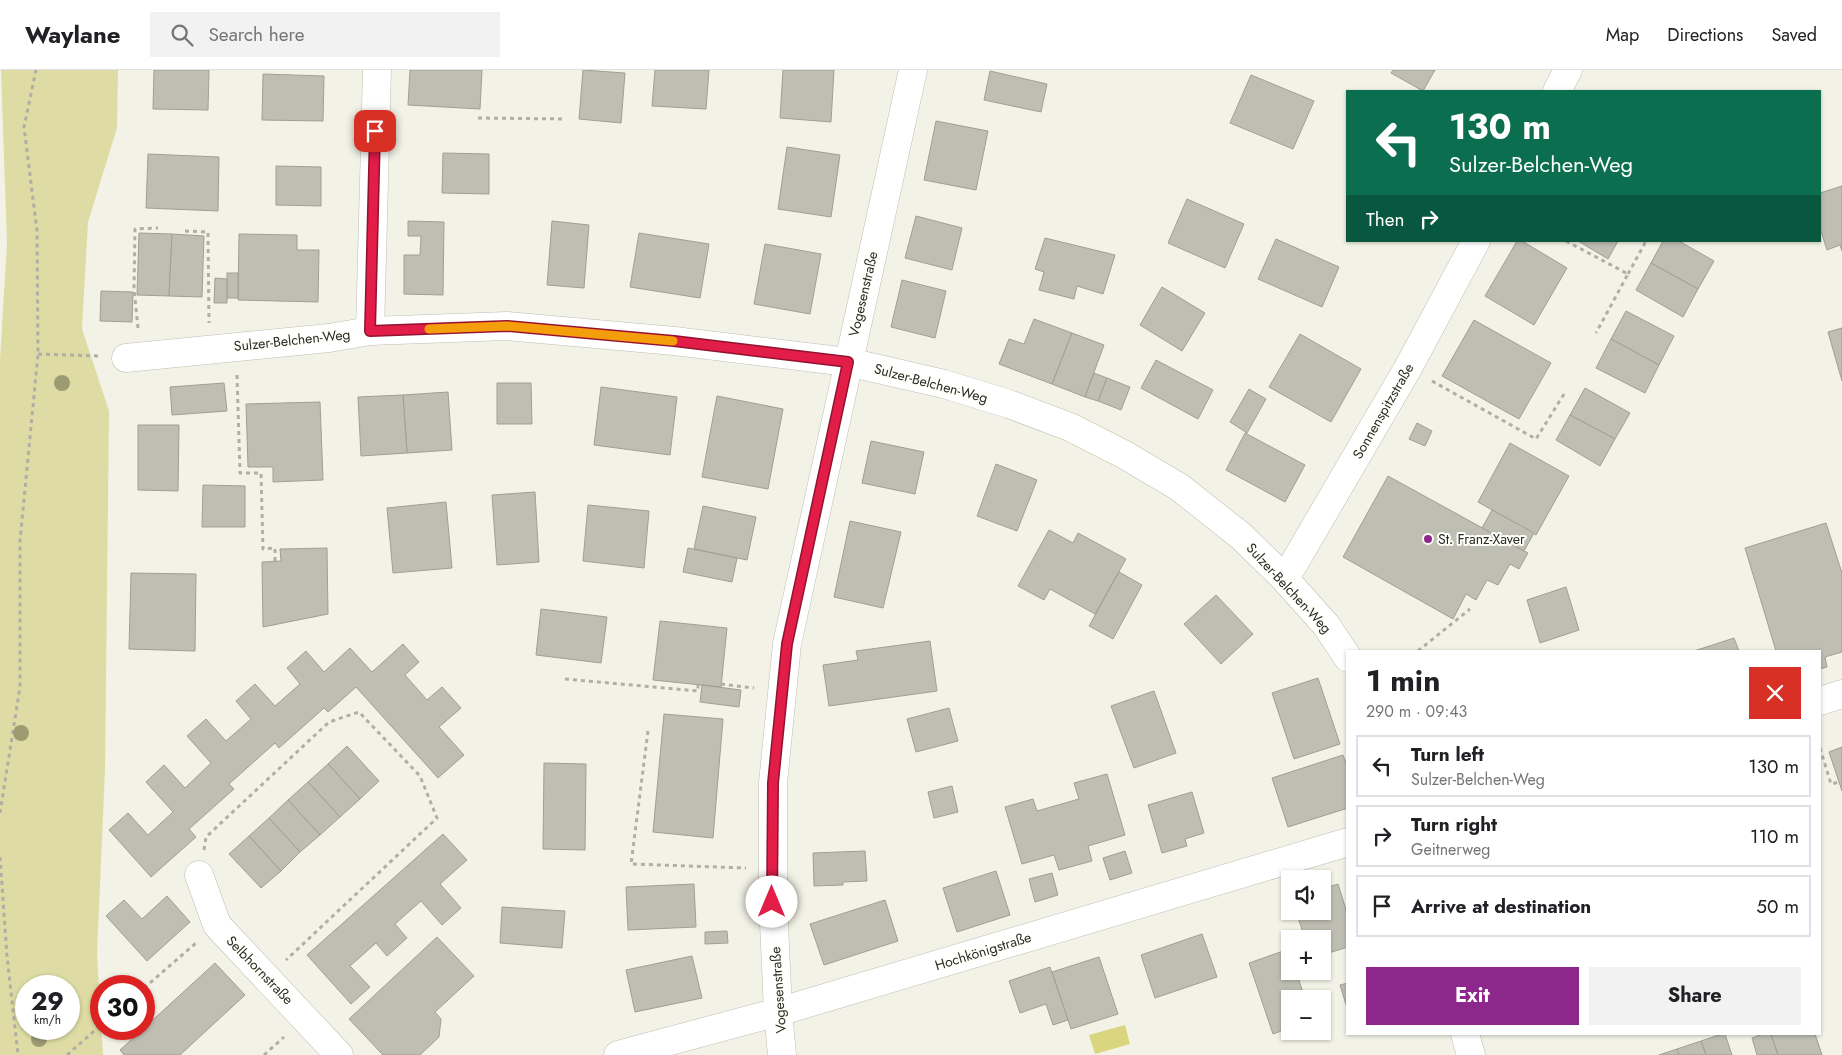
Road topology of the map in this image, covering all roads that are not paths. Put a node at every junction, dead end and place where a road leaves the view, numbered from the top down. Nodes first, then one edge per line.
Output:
1 (377, 70) edge
2 (913, 70) edge
3 (1568, 70) edge
4 (1558, 90) edge
5 (1475, 242) edge
6 (370, 331) junction
7 (133, 357) road end
8 (848, 362) junction
9 (1283, 577) junction
10 (1346, 655) edge
11 (1842, 694) edge
12 (1821, 701) edge
13 (1346, 843) edge
14 (200, 875) road end
15 (778, 1012) junction
16 (1465, 1035) edge
17 (339, 1055) edge
18 (618, 1055) edge
19 (782, 1055) edge
20 (1471, 1055) edge

1 - 6 street
2 - 8 street, Vogesenstraße
3 - 4 street
5 - 9 street, Sonnenspitzstraße
6 - 7 street, Sulzer-Belchen-Weg
6 - 8 street, Sulzer-Belchen-Weg
8 - 9 street, Sulzer-Belchen-Weg
8 - 15 street, Vogesenstraße
9 - 10 street, Sulzer-Belchen-Weg
11 - 12 street
13 - 15 street, Hochkönigstraße
14 - 17 street, Selbhornstraße
15 - 18 street, Hochkönigstraße
15 - 19 street, Vogesenstraße
16 - 20 street

